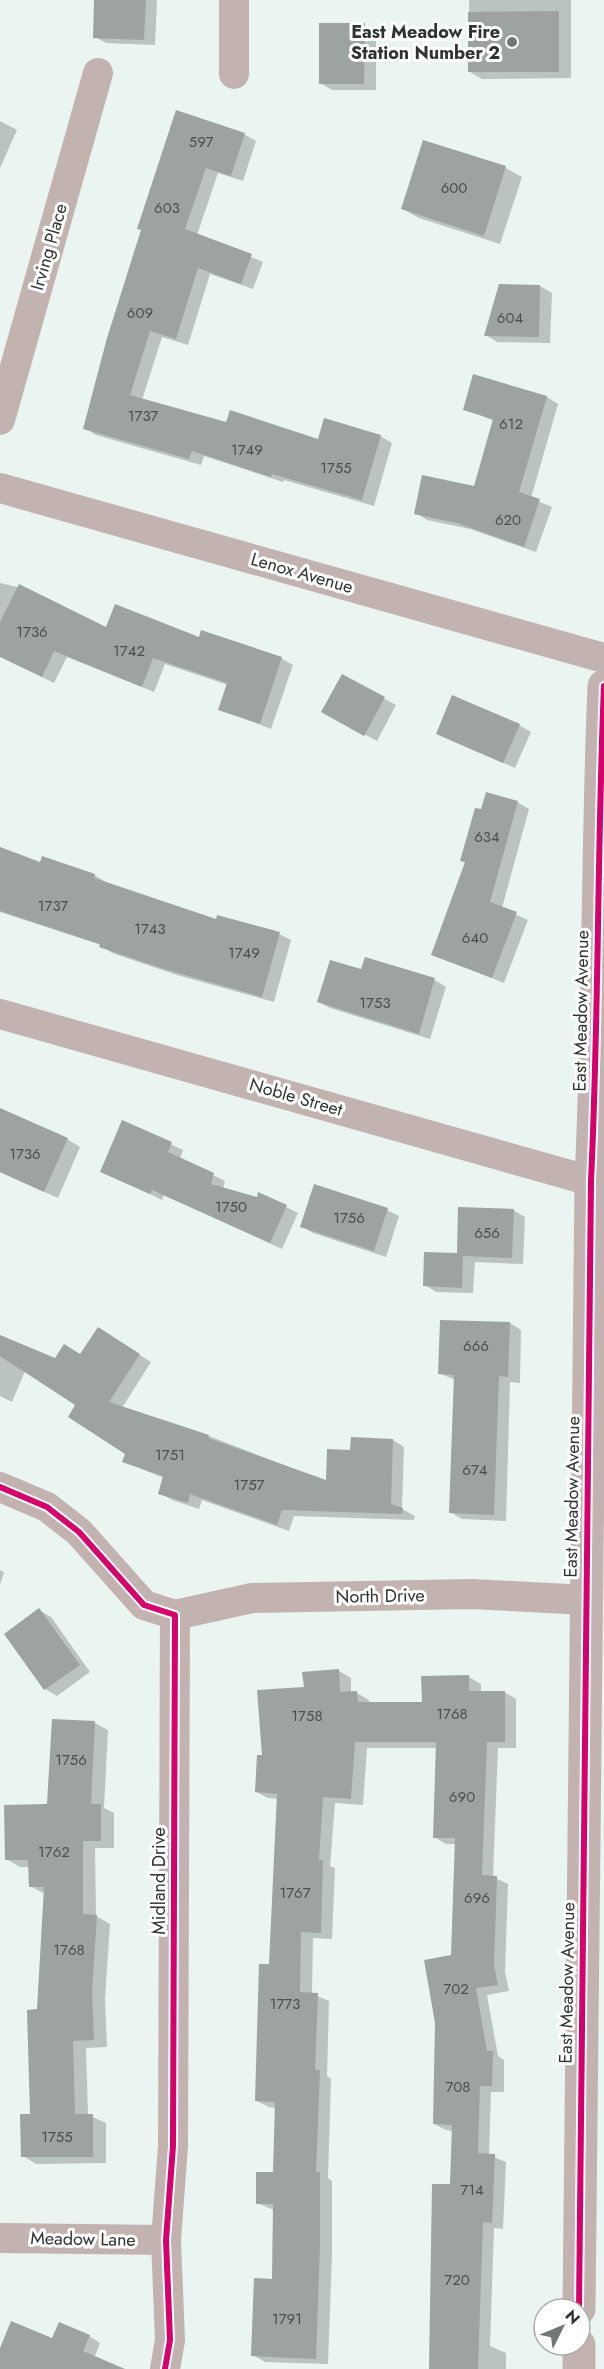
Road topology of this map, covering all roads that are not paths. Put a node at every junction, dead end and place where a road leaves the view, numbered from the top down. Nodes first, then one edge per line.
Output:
1 (234, 0) edge
2 (98, 74) dead end
3 (234, 74) dead end
4 (0, 420) edge
5 (0, 488) edge
6 (604, 658) edge
7 (604, 686) edge
8 (0, 1014) edge
9 (601, 1044) edge
10 (591, 1180) junction
11 (0, 1486) edge
12 (595, 1550) edge
13 (586, 1600) junction
14 (175, 1615) junction
15 (0, 2238) edge
16 (166, 2240) junction
17 (579, 2297) edge
18 (165, 2369) edge

1 - 3 street
2 - 4 street, Irving Place
5 - 6 street, Lenox Avenue
7 - 9 street, East Meadow Avenue
8 - 10 street, Noble Street
9 - 10 street, East Meadow Avenue
10 - 12 street, East Meadow Avenue
11 - 14 street
12 - 13 street, East Meadow Avenue
13 - 14 street, North Drive
13 - 17 street, East Meadow Avenue
14 - 16 street, Midland Drive
15 - 16 street, Meadow Lane
16 - 18 street, Midland Drive

